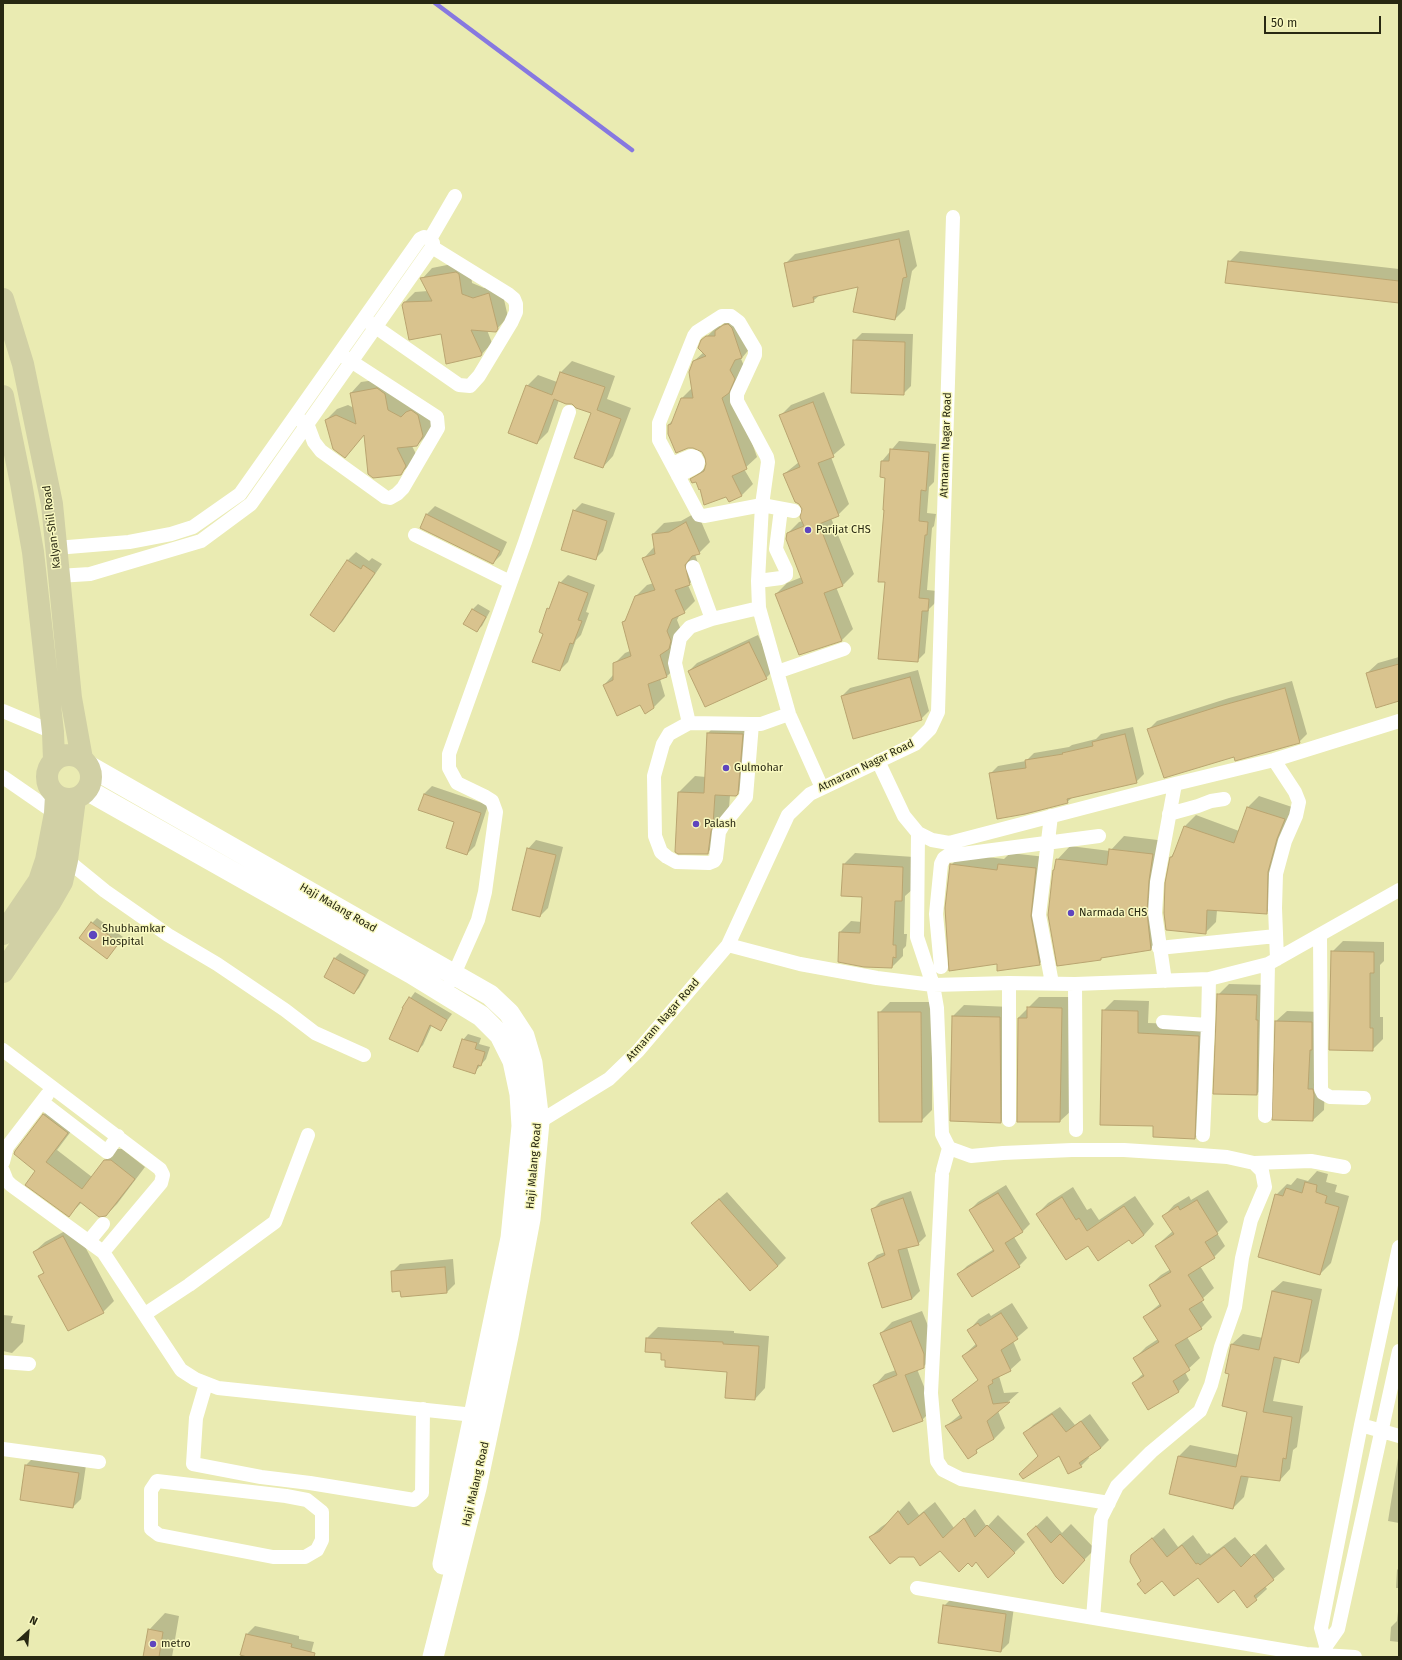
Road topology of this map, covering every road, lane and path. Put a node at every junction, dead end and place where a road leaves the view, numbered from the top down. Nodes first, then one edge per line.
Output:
1 (455, 196) dead end
2 (953, 217) dead end
3 (431, 243) junction
4 (3, 299) edge
5 (369, 323) junction
6 (345, 357) junction
7 (3, 396) edge
8 (569, 412) dead end
9 (300, 420) junction
10 (240, 494) junction
11 (251, 504) junction
12 (762, 505) junction
13 (415, 535) dead end
14 (56, 548) junction
15 (692, 567) dead end
16 (58, 576) junction
17 (758, 581) junction
18 (510, 582) junction
19 (759, 608) junction
20 (712, 619) junction
21 (844, 649) dead end
22 (777, 672) junction
23 (3, 711) edge
24 (789, 714) junction
25 (689, 723) junction
26 (1393, 723) edge
27 (752, 724) junction
28 (53, 732) junction
29 (54, 760) junction
30 (1274, 760) junction
31 (878, 761) junction
32 (86, 763) junction
33 (3, 777) edge
34 (1175, 784) junction
35 (822, 788) junction
36 (137, 794) junction
37 (68, 799) junction
38 (1224, 799) dead end
39 (126, 812) junction
40 (1169, 814) junction
41 (1051, 816) junction
42 (918, 833) junction
43 (1099, 836) dead end
44 (1048, 843) junction
45 (68, 860) junction
46 (1399, 890) edge
47 (918, 912) junction
48 (936, 914) junction
49 (3, 934) edge
50 (1320, 934) junction
51 (1276, 936) junction
52 (728, 944) junction
53 (1159, 948) junction
54 (1272, 961) junction
55 (941, 967) dead end
56 (3, 972) edge
57 (453, 975) junction
58 (1209, 979) junction
59 (1165, 982) junction
60 (1008, 983) junction
61 (1052, 983) junction
62 (1075, 984) junction
63 (933, 985) junction
64 (444, 994) junction
65 (1163, 1022) dead end
66 (1208, 1025) junction
67 (3, 1050) edge
68 (364, 1054) dead end
69 (53, 1087) junction
70 (1364, 1098) dead end
71 (42, 1102) junction
72 (85, 1111) junction
73 (1265, 1116) dead end
74 (1009, 1120) dead end
75 (530, 1124) junction
76 (74, 1126) junction
77 (1076, 1130) dead end
78 (308, 1135) dead end
79 (1203, 1135) dead end
80 (118, 1136) junction
81 (949, 1148) junction
82 (3, 1162) edge
83 (1254, 1163) junction
84 (1344, 1166) dead end
85 (3, 1171) edge
86 (103, 1224) dead end
87 (89, 1241) junction
88 (1399, 1246) edge
89 (517, 1247) junction
90 (103, 1252) junction
91 (145, 1314) junction
92 (1399, 1351) edge
93 (3, 1362) edge
94 (29, 1364) dead end
95 (206, 1384) junction
96 (423, 1409) junction
97 (474, 1415) junction
98 (1361, 1425) junction
99 (1382, 1430) junction
100 (1399, 1436) edge
101 (3, 1449) edge
102 (99, 1462) dead end
103 (193, 1464) junction
104 (193, 1484) junction
105 (1109, 1503) junction
106 (917, 1588) dead end
107 (442, 1598) junction
108 (1093, 1618) junction
109 (1325, 1652) edge
110 (420, 1657) edge
111 (433, 1657) edge
112 (1355, 1657) edge

1 - 3 street
2 - 31 street, Atmaram Nagar Road
3 - 5 street
3 - 5 street
4 - 14 main road, Kalyan-Shil Road
5 - 6 street
6 - 9 street
6 - 9 street
7 - 28 main road, Kalyan-Shil Road
8 - 18 street
9 - 10 street
9 - 11 street
10 - 11 street
10 - 14 street
11 - 16 street
12 - 12 street
12 - 17 street
12 - 17 street
13 - 18 street
14 - 16 main road, Kalyan-Shil Road
15 - 20 street
16 - 32 main road, Kalyan-Shil Road
17 - 19 street
18 - 57 street
19 - 20 street
19 - 22 street
20 - 25 street
21 - 22 street
22 - 24 street
23 - 28 street
24 - 27 street
24 - 35 street
25 - 27 street
25 - 27 street
26 - 30 street
28 - 29 main road, Kalyan-Shil Road
29 - 32 main road
29 - 37 main road
30 - 34 street
30 - 51 street
31 - 35 street, Atmaram Nagar Road
31 - 42 street
32 - 36 main road, Haji Malang Road
32 - 37 main road
33 - 37 street
34 - 40 street
34 - 41 street
35 - 52 street, Atmaram Nagar Road
36 - 39 main road
36 - 57 main road, Haji Malang Road
37 - 39 main road, Haji Malang Road
37 - 45 main road
37 - 49 main road
38 - 40 street
39 - 64 main road, Haji Malang Road
40 - 53 street
41 - 42 street
41 - 44 street
42 - 47 street
43 - 44 street
44 - 48 street
44 - 61 street
45 - 56 main road
45 - 68 street
46 - 50 street
47 - 48 street
47 - 63 street
48 - 55 street
50 - 54 street
50 - 70 street
51 - 53 street
51 - 54 street
52 - 63 street
52 - 75 street, Atmaram Nagar Road
53 - 59 street
54 - 58 street
54 - 73 street
57 - 64 street
57 - 75 main road, Haji Malang Road
58 - 59 street
58 - 66 street
59 - 62 street
60 - 61 street
60 - 63 street
60 - 74 street
61 - 62 street
62 - 77 street
63 - 81 street
64 - 75 main road, Haji Malang Road
65 - 66 street
66 - 79 street
67 - 69 street
69 - 71 street
69 - 72 street
71 - 76 street
71 - 82 street
72 - 76 street
72 - 80 street
75 - 89 main road, Haji Malang Road
76 - 80 street
78 - 91 street
80 - 90 street
81 - 83 street
81 - 105 street
83 - 84 street
83 - 105 street
85 - 87 street
86 - 87 street
87 - 90 street
88 - 98 street
89 - 97 main road, Haji Malang Road
89 - 107 main road, Haji Malang Road
90 - 91 street
91 - 95 street
92 - 99 street
93 - 94 street
95 - 96 street
95 - 103 street
96 - 97 street
96 - 103 street
97 - 107 main road, Haji Malang Road
98 - 99 street
98 - 109 street
99 - 100 street
99 - 109 street
101 - 102 street
103 - 104 street
104 - 104 street
105 - 108 street
106 - 108 street
107 - 110 main road, Haji Malang Road
107 - 111 main road, Haji Malang Road
108 - 109 street
109 - 112 street

